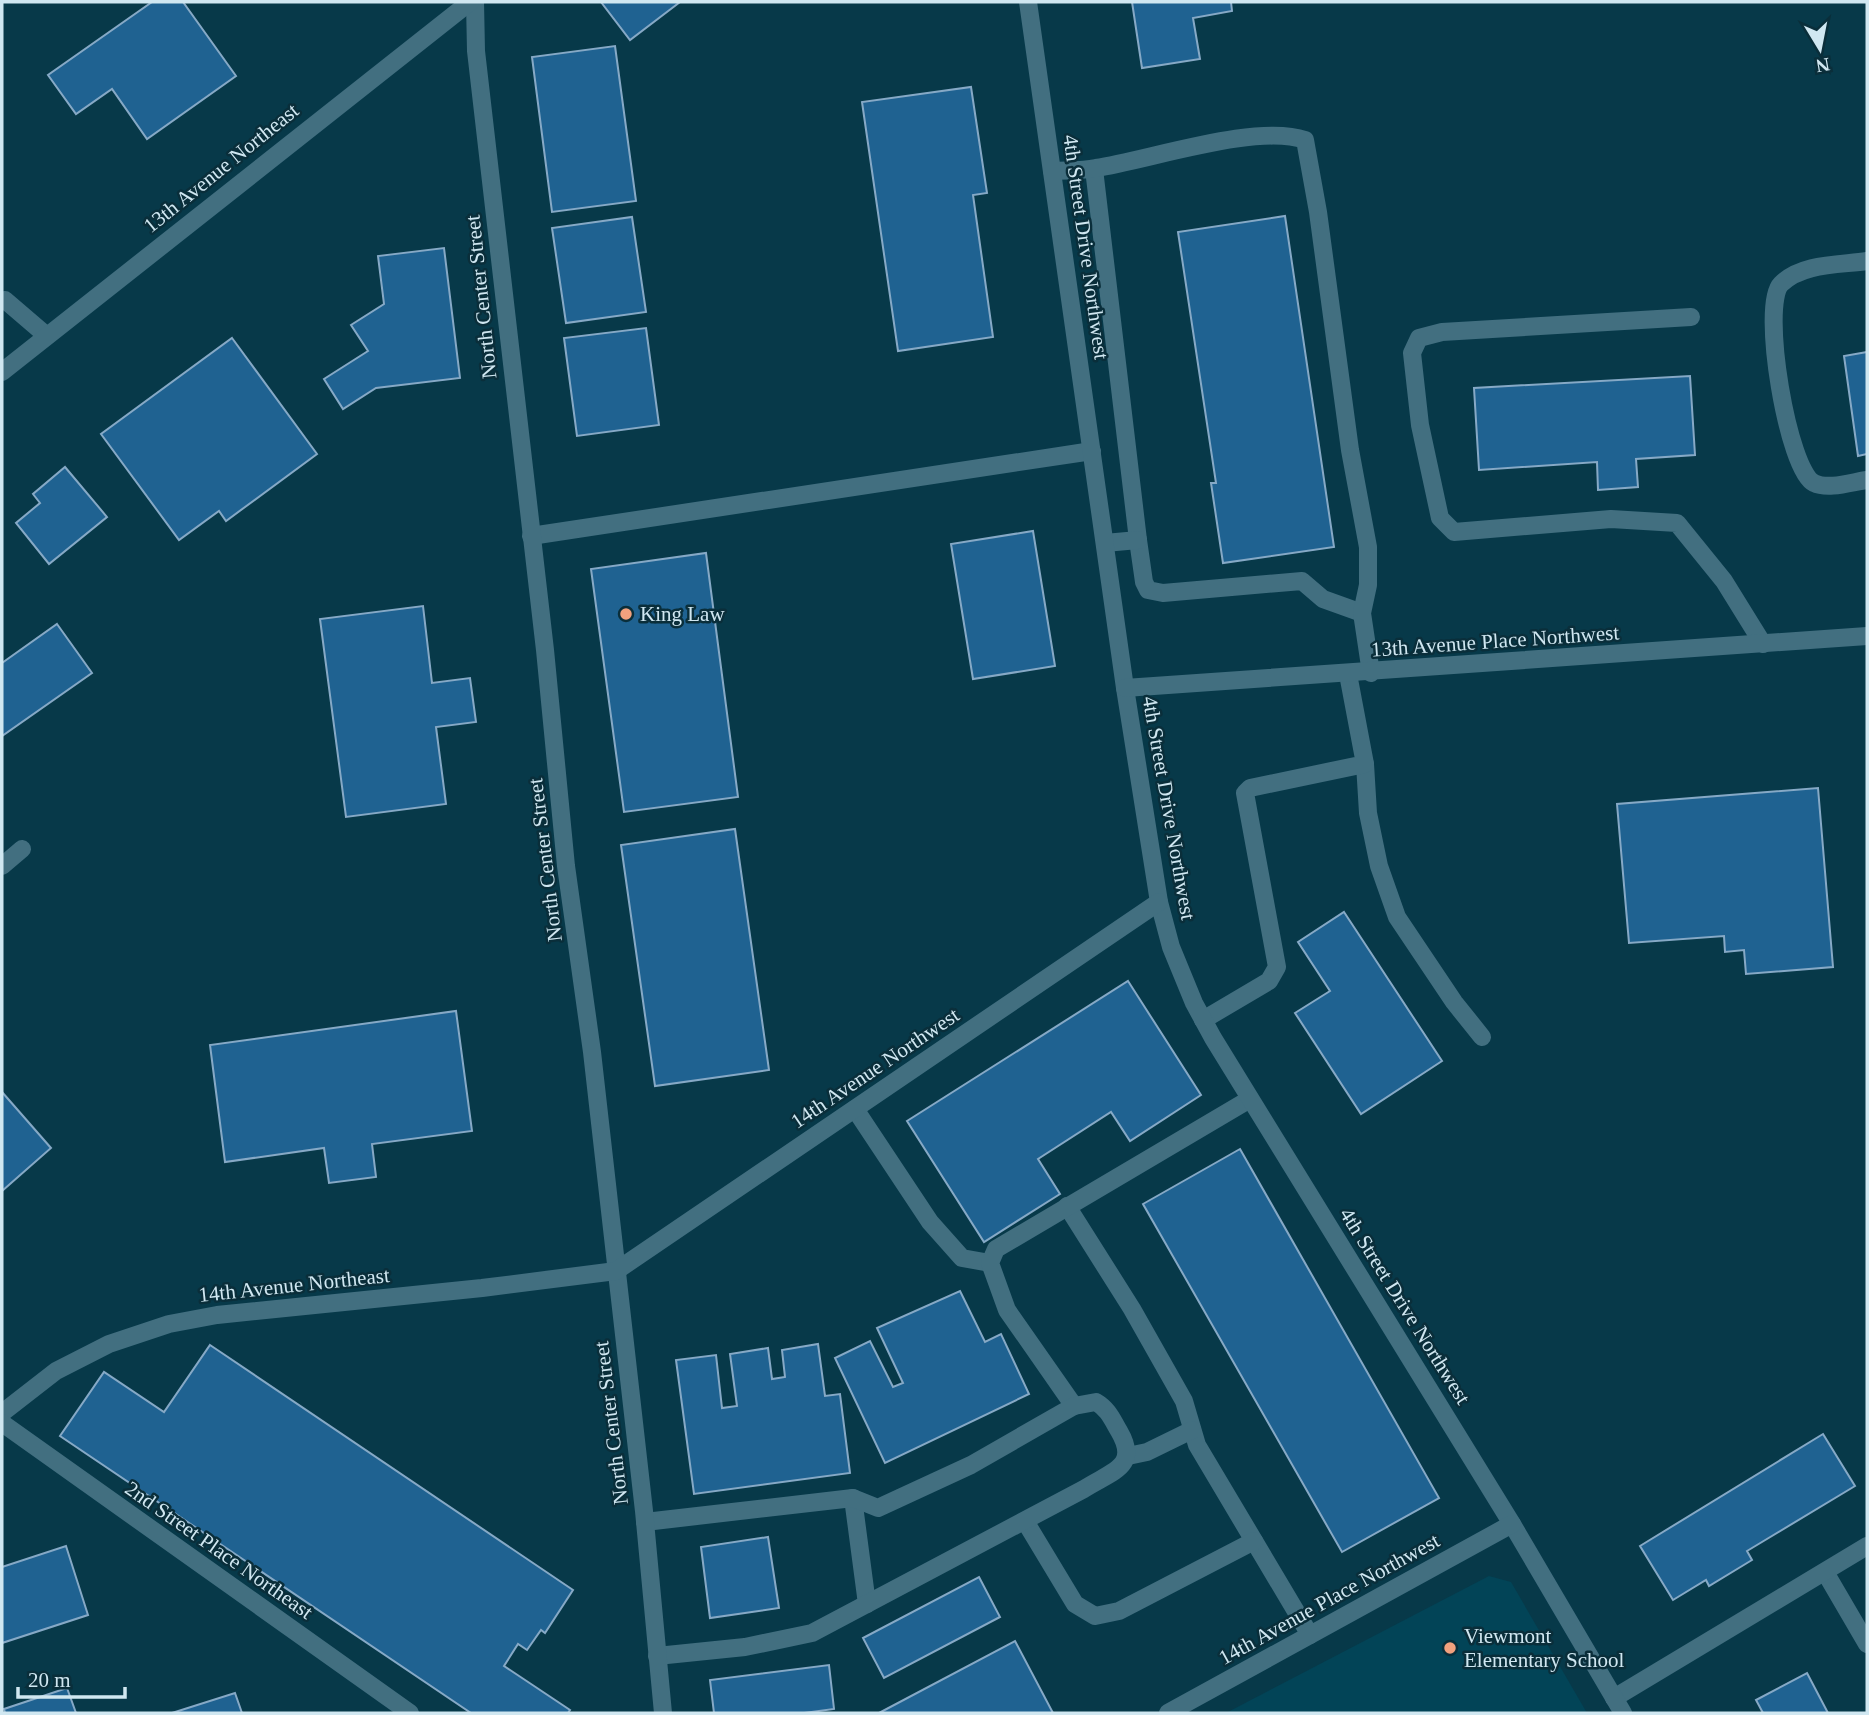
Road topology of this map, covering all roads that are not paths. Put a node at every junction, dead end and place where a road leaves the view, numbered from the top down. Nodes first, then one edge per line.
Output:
1 (473, 2) edge
2 (1028, 2) edge
3 (1094, 169) junction
4 (1052, 171) junction
5 (1867, 261) edge
6 (5, 300) dead end
7 (1691, 317) dead end
8 (47, 336) junction
9 (2, 372) edge
10 (1092, 451) junction
11 (1867, 480) edge
12 (531, 536) junction
13 (1138, 540) junction
14 (1105, 543) junction
15 (1362, 612) junction
16 (1867, 636) edge
17 (1763, 644) junction
18 (1371, 673) junction
19 (1348, 674) junction
20 (1125, 688) junction
21 (1364, 764) junction
22 (22, 849) dead end
23 (2, 866) edge
24 (1159, 902) junction
25 (1203, 1020) junction
26 (1482, 1037) dead end
27 (1250, 1099) junction
28 (855, 1109) junction
29 (1066, 1206) junction
30 (990, 1264) junction
31 (615, 1271) junction
32 (1074, 1406) junction
33 (2, 1413) edge
34 (2, 1423) edge
35 (1192, 1430) junction
36 (1128, 1456) junction
37 (853, 1498) junction
38 (1025, 1521) junction
39 (645, 1522) junction
40 (1512, 1524) junction
41 (1254, 1541) junction
42 (1867, 1546) edge
43 (1825, 1572) junction
44 (867, 1604) junction
45 (1310, 1635) junction
46 (1867, 1644) edge
47 (657, 1656) junction
48 (1619, 1706) edge
49 (410, 1713) edge
50 (663, 1713) edge
51 (1168, 1713) edge

1 - 8 street, 13th Avenue Northeast
1 - 12 street, North Center Street
2 - 4 street, 4th Street Drive Northwest
3 - 4 street
3 - 13 street
3 - 15 street
4 - 10 street, 4th Street Drive Northwest
5 - 11 street
6 - 8 street
7 - 17 street
8 - 9 street, 13th Avenue Northeast
10 - 12 street
10 - 14 street, 4th Street Drive Northwest
12 - 31 street, North Center Street
13 - 14 street
13 - 15 street
14 - 20 street, 4th Street Drive Northwest
15 - 18 street
16 - 17 street, 13th Avenue Place Northwest
17 - 18 street, 13th Avenue Place Northwest
18 - 19 street, 13th Avenue Place Northwest
19 - 20 street, 13th Avenue Place Northwest
19 - 21 street
20 - 24 street, 4th Street Drive Northwest
21 - 25 street
21 - 26 street
22 - 23 street
24 - 25 street, 4th Street Drive Northwest
24 - 28 street, 14th Avenue Northwest
25 - 27 street, 4th Street Drive Northwest
27 - 29 street
27 - 40 street, 4th Street Drive Northwest
28 - 30 street
28 - 31 street, 14th Avenue Northwest
29 - 30 street
29 - 35 street
30 - 32 street
31 - 33 street, 14th Avenue Northeast
31 - 39 street, North Center Street
32 - 36 street
32 - 37 street
34 - 49 street, 2nd Street Place Northeast
35 - 36 street
35 - 41 street
36 - 38 street
37 - 39 street
37 - 44 street
38 - 41 street
38 - 44 street
39 - 47 street, North Center Street
40 - 45 street, 14th Avenue Place Northwest
40 - 48 street, 4th Street Drive Northwest
41 - 45 street
42 - 43 street
43 - 46 street
43 - 48 street
44 - 47 street
45 - 51 street, 14th Avenue Place Northwest
47 - 50 street, North Center Street

